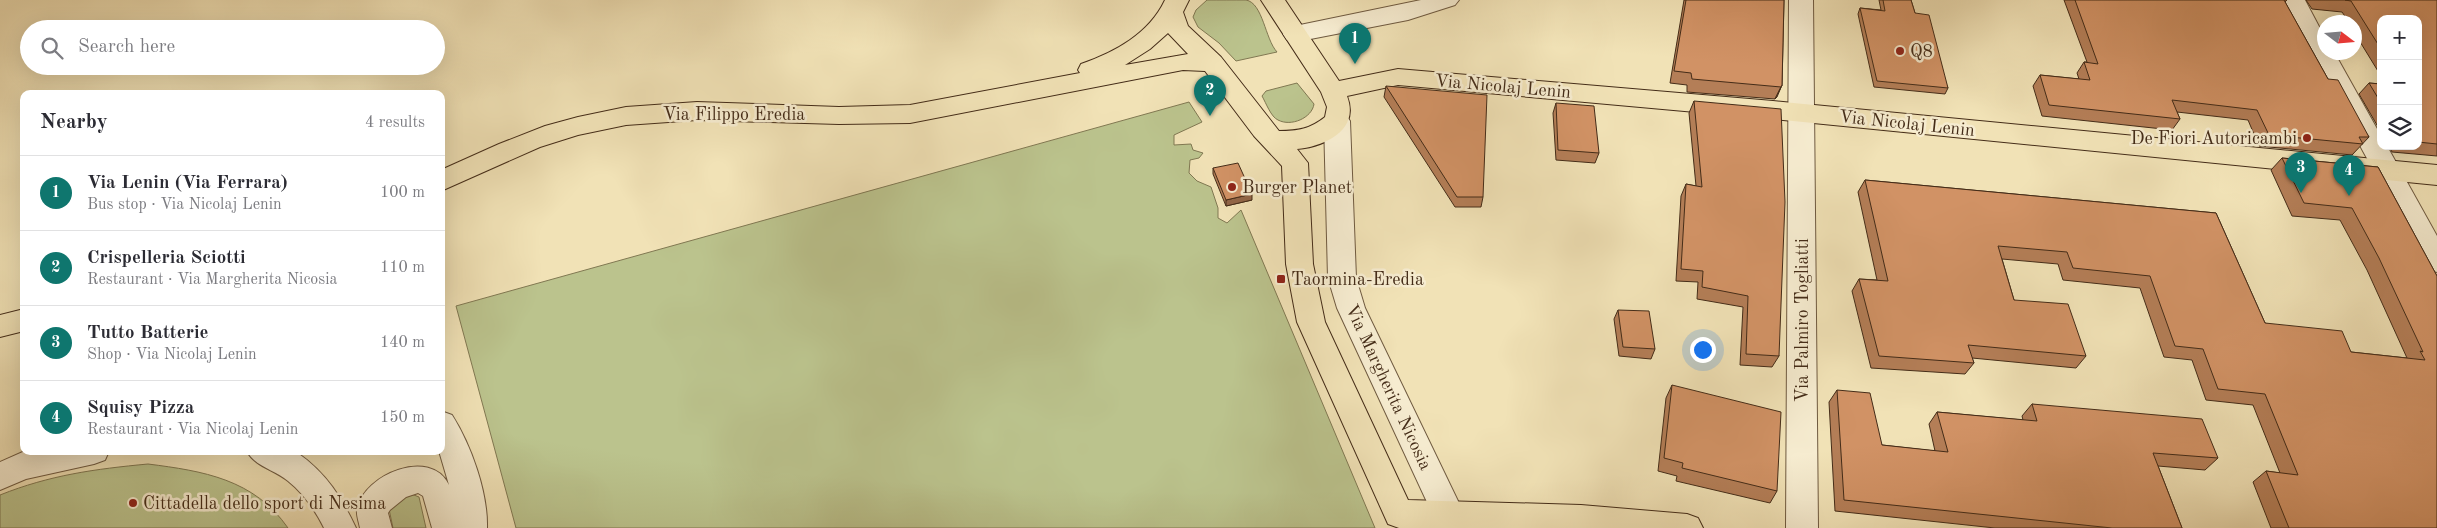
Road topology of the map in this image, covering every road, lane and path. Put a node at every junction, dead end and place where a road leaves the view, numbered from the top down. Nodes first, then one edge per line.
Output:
1 (1273, 0) edge
2 (1448, 0) edge
3 (1801, 0) edge
4 (2293, 0) edge
5 (1175, 7) edge
6 (1295, 34) junction
7 (1212, 63) junction
8 (1036, 89) junction
9 (1333, 91) junction
10 (1802, 113) junction
11 (1338, 121) junction
12 (1275, 140) junction
13 (2388, 171) junction
14 (2437, 175) edge
15 (445, 179) edge
16 (2437, 261) edge
17 (20, 321) edge
18 (0, 326) edge
19 (445, 431) edge
20 (48, 455) edge
21 (78, 455) edge
22 (275, 455) edge
23 (13, 471) edge
24 (1402, 521) edge
25 (1452, 522) edge
26 (1677, 527) edge
27 (340, 528) edge
28 (376, 528) edge
29 (448, 528) edge
30 (471, 528) edge
31 (1802, 528) edge

1 - 6 main road
2 - 6 street
3 - 10 street, Via Palmiro Togliatti
4 - 13 street
5 - 7 main road
5 - 8 main road
6 - 9 main road
7 - 8 main road
7 - 12 main road
8 - 15 main road, Via Filippo Eredia
9 - 10 main road, Via Nicolaj Lenin
9 - 11 main road
10 - 13 main road, Via Nicolaj Lenin
10 - 31 street, Via Palmiro Togliatti
11 - 12 main road
11 - 25 street, Via Margherita Nicosia
12 - 24 main road
13 - 14 main road, Via Nicolaj Lenin
13 - 16 street
17 - 18 main road
19 - 30 street
20 - 23 street
21 - 23 street
22 - 27 street
24 - 25 main road
25 - 26 main road
28 - 29 street

